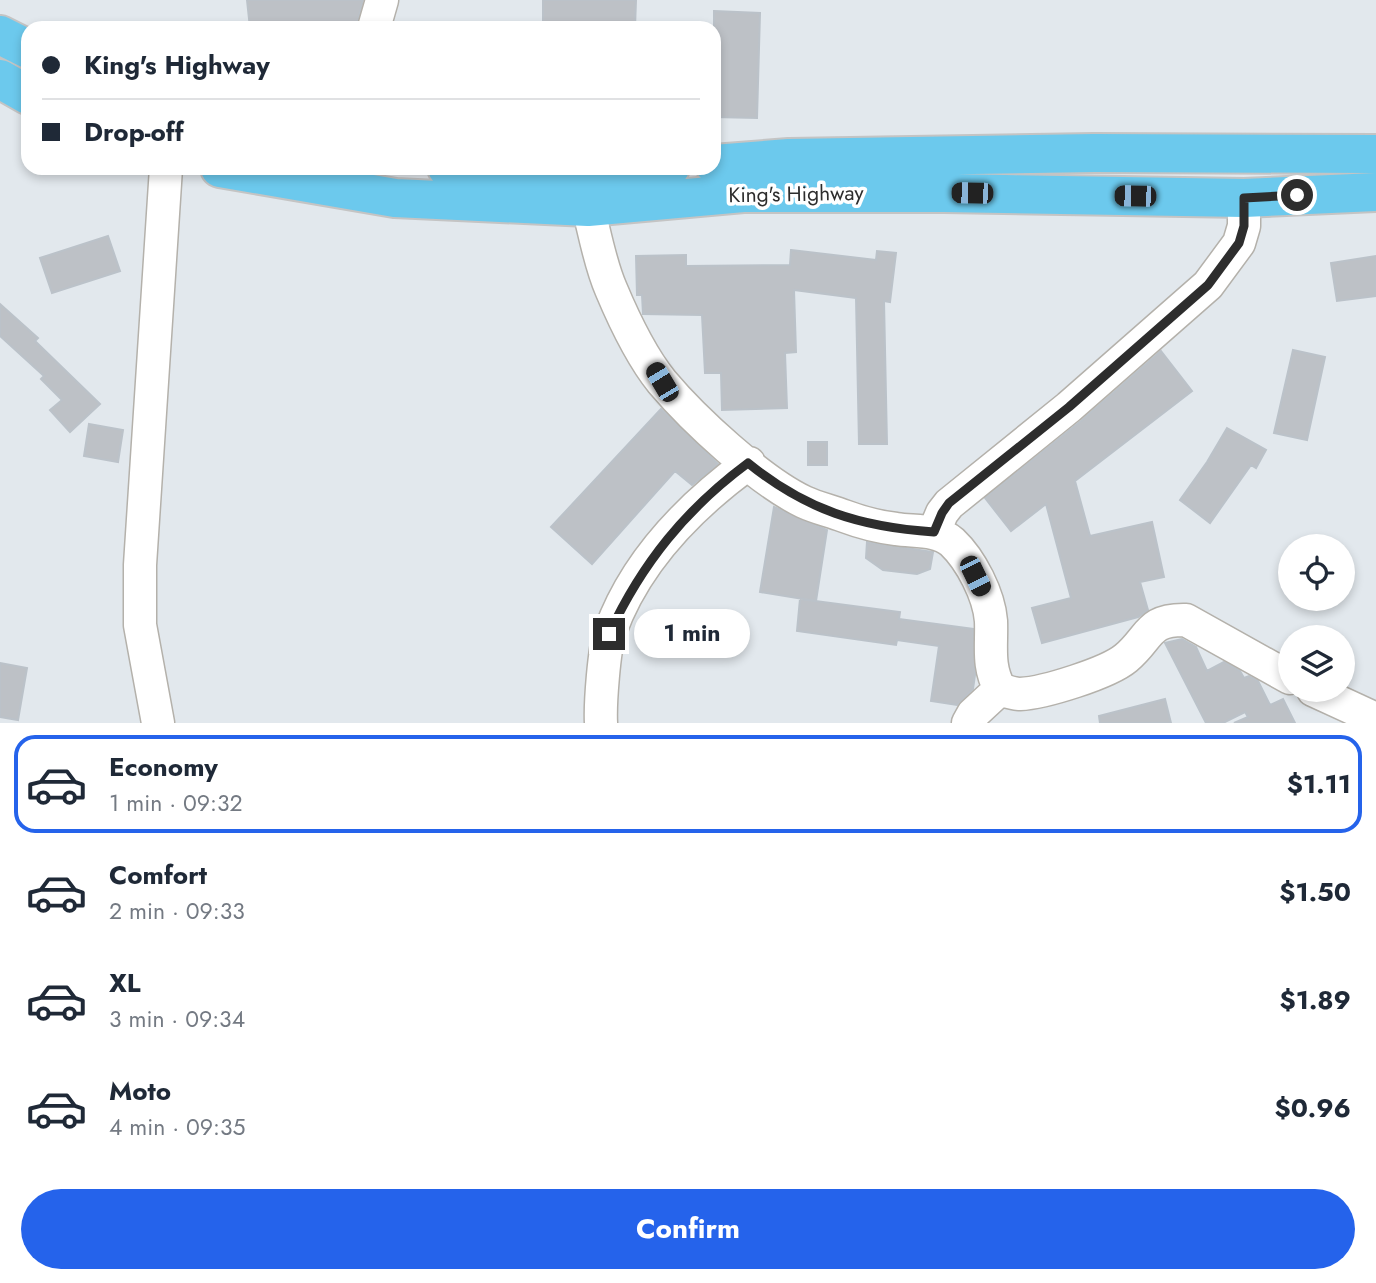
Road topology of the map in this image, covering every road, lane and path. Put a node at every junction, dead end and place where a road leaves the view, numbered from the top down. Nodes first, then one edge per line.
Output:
1 (382, 0) edge
2 (376, 21) edge
3 (0, 35) edge
4 (21, 46) edge
5 (0, 79) edge
6 (21, 91) edge
7 (1376, 154) edge
8 (721, 163) edge
9 (166, 175) edge
10 (261, 175) edge
11 (1376, 192) edge
12 (1244, 198) junction
13 (588, 207) junction
14 (748, 463) junction
15 (934, 532) junction
16 (1278, 671) edge
17 (1000, 689) junction
18 (1339, 702) edge
19 (1376, 719) edge
20 (158, 723) edge
21 (601, 723) edge
22 (968, 723) edge

1 - 2 street
3 - 4 highway
5 - 6 highway
7 - 8 highway, King's Highway
9 - 20 street
10 - 13 highway, King's Highway
11 - 12 highway, King's Highway
12 - 13 highway, King's Highway
12 - 15 street
13 - 14 street
14 - 15 street
14 - 21 street
15 - 17 street
16 - 17 street
17 - 22 street
18 - 19 street

